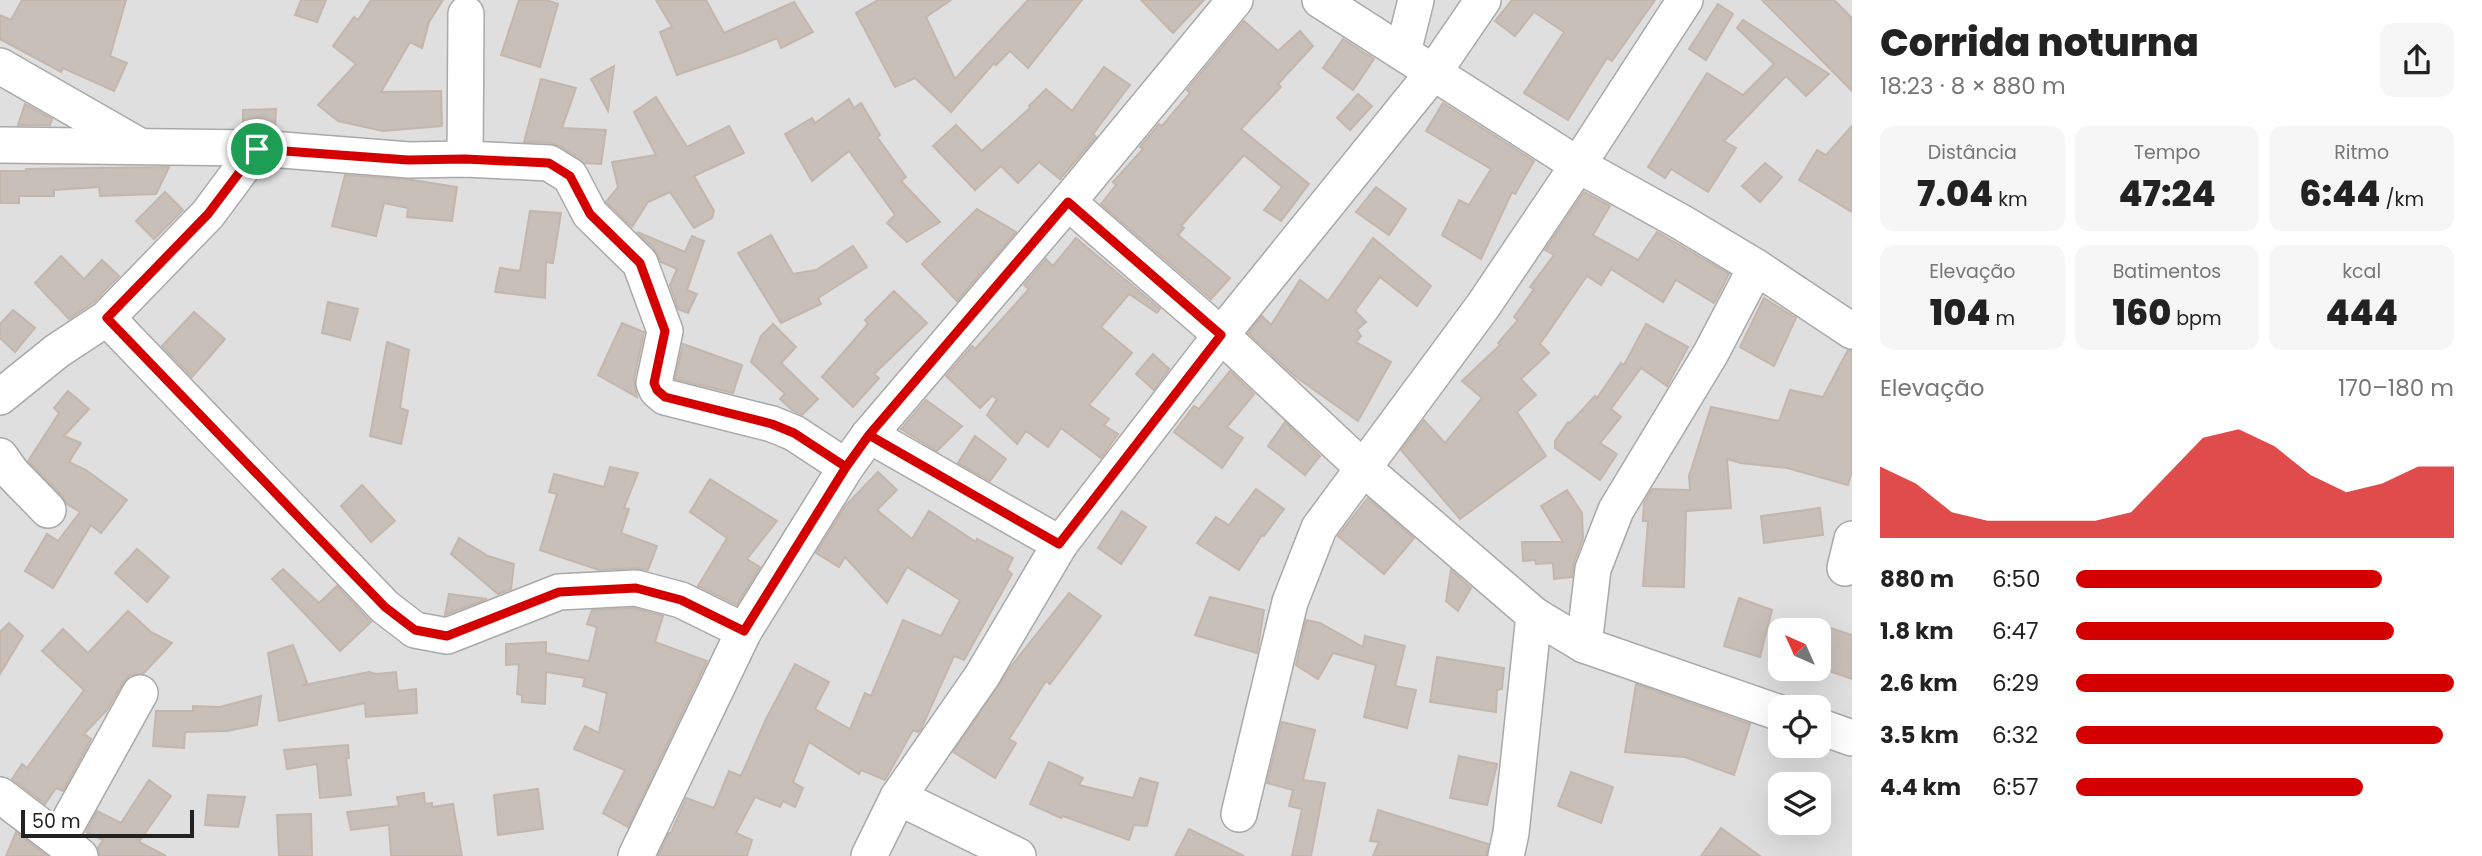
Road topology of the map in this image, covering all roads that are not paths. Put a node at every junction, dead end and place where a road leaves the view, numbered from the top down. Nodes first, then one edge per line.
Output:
1 (1235, 0) edge
2 (1320, 0) edge
3 (1416, 0) edge
4 (1483, 0) edge
5 (1685, 0) edge
6 (466, 14) dead end
7 (1403, 52) junction
8 (0, 66) edge
9 (1433, 73) junction
10 (0, 145) edge
11 (139, 146) junction
12 (257, 149) junction
13 (465, 159) junction
14 (1578, 165) junction
15 (1068, 202) junction
16 (1756, 267) junction
17 (107, 318) junction
18 (1852, 331) edge
19 (1221, 335) junction
20 (0, 397) edge
21 (869, 435) junction
22 (0, 456) edge
23 (846, 467) junction
24 (1362, 467) junction
25 (48, 510) dead end
26 (1059, 544) junction
27 (1534, 615) junction
28 (744, 631) junction
29 (1584, 645) junction
30 (140, 693) dead end
31 (1768, 709) edge
32 (1831, 731) edge
33 (1852, 738) edge
34 (0, 795) edge
35 (898, 797) junction
36 (1239, 814) dead end
37 (70, 848) edge
38 (632, 855) edge
39 (869, 856) edge
40 (1018, 856) edge
41 (1506, 856) edge

1 - 15 street
2 - 7 street
3 - 7 street
4 - 9 street
5 - 14 street
6 - 13 street
7 - 9 street
8 - 11 street
9 - 14 street
9 - 19 street
10 - 11 street
11 - 12 street
12 - 13 street
12 - 17 street
13 - 23 street
14 - 16 street
14 - 24 street
15 - 19 street
15 - 21 street
16 - 18 street
16 - 29 street
17 - 20 street
17 - 28 street
19 - 24 street
19 - 26 street
21 - 23 street
21 - 26 street
22 - 25 street
23 - 28 street
24 - 27 street
24 - 36 street
26 - 35 street
27 - 29 street
27 - 41 street
28 - 38 street
29 - 31 street
30 - 37 street
32 - 33 street
34 - 37 street
35 - 39 street
35 - 40 street

